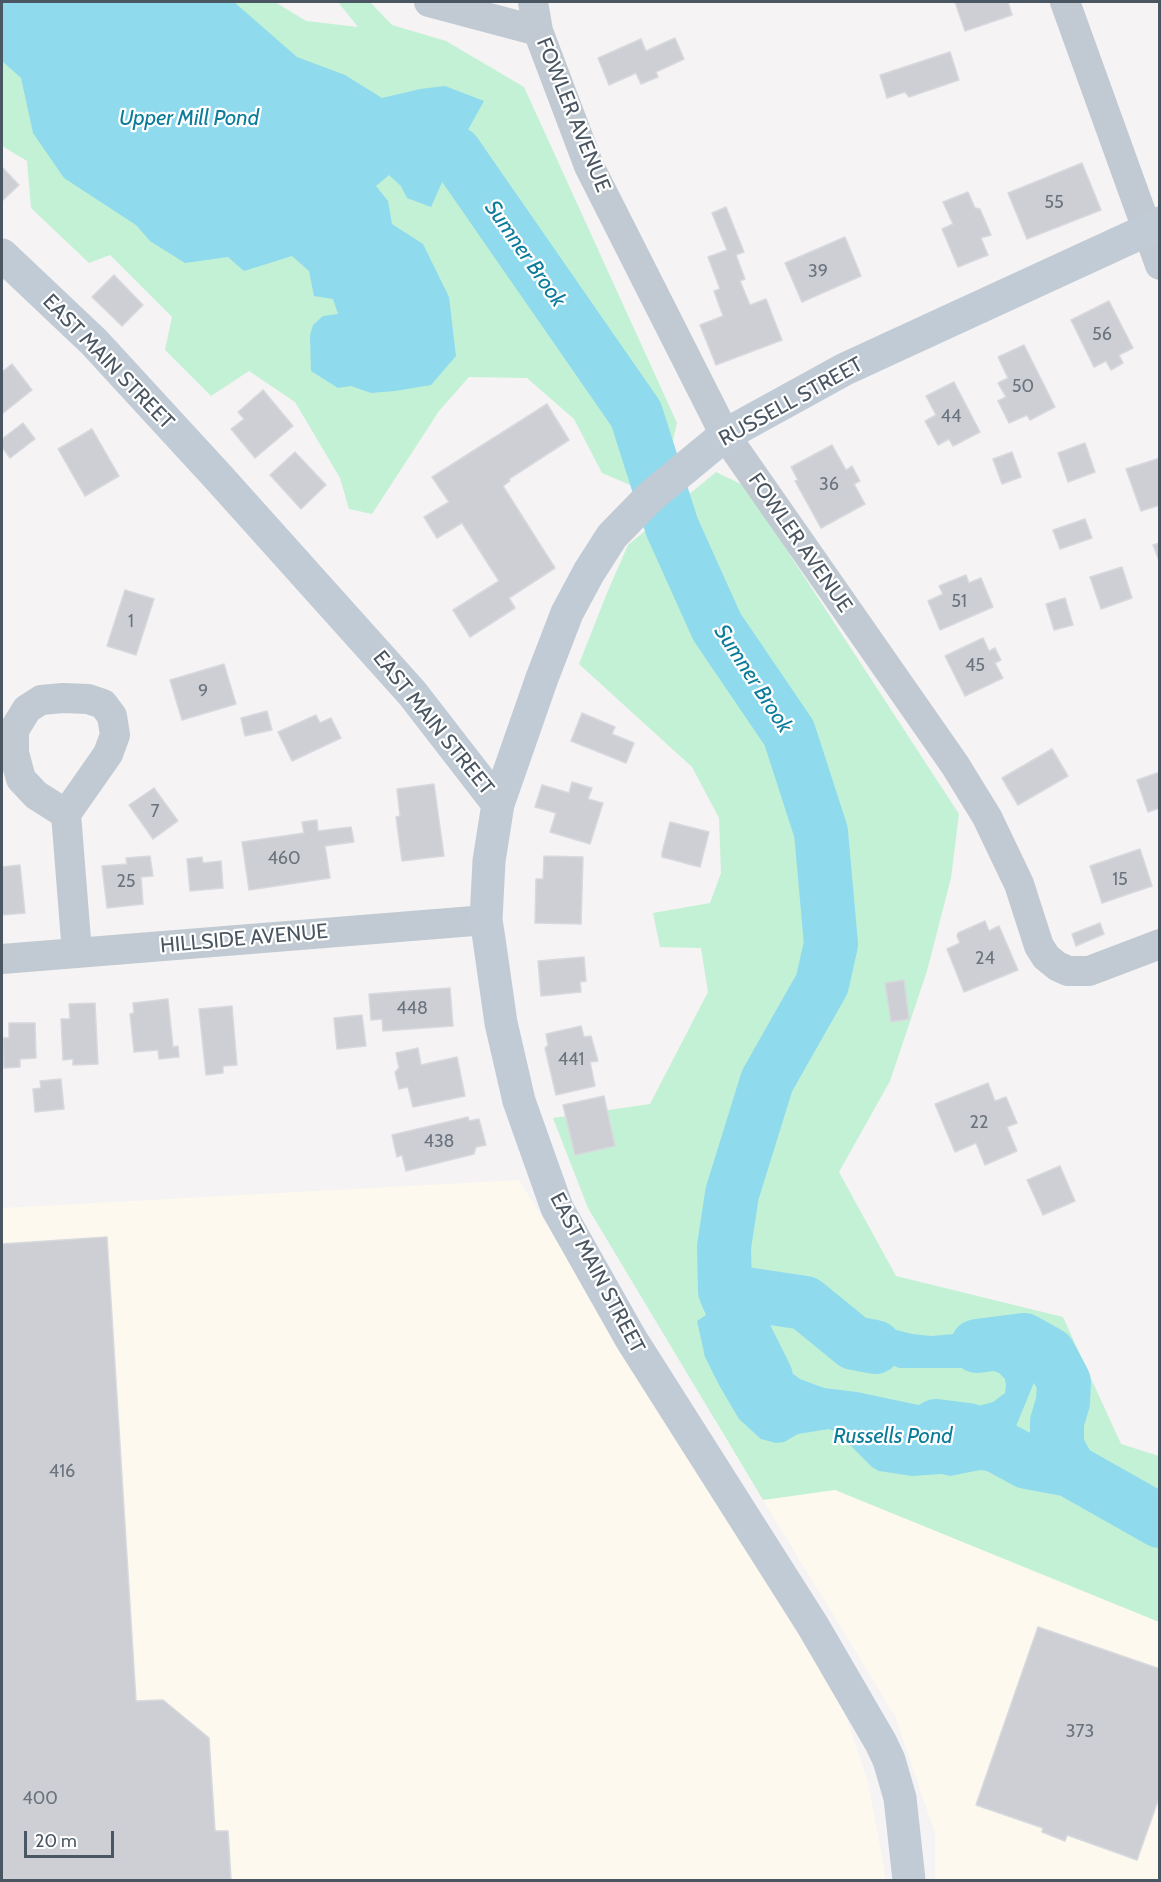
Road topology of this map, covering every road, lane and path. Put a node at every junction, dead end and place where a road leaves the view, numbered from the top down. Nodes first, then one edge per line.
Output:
1 (429, 2) edge
2 (532, 2) edge
3 (1065, 2) edge
4 (538, 31) junction
5 (1153, 226) edge
6 (2, 255) edge
7 (1160, 265) edge
8 (725, 435) junction
9 (498, 804) junction
10 (66, 814) dead end
11 (486, 920) junction
12 (1160, 944) edge
13 (77, 952) junction
14 (2, 959) edge
15 (909, 1881) edge

1 - 4 street
2 - 4 street, FOWLER AVENUE
3 - 5 street
4 - 8 street, FOWLER AVENUE
5 - 7 street
5 - 8 main road, RUSSELL STREET
6 - 9 main road, EAST MAIN STREET
8 - 9 main road, RUSSELL STREET
8 - 12 street, FOWLER AVENUE
9 - 11 main road, EAST MAIN STREET
10 - 13 street
11 - 13 street, HILLSIDE AVENUE
11 - 15 main road, EAST MAIN STREET
13 - 14 street, HILLSIDE AVENUE

